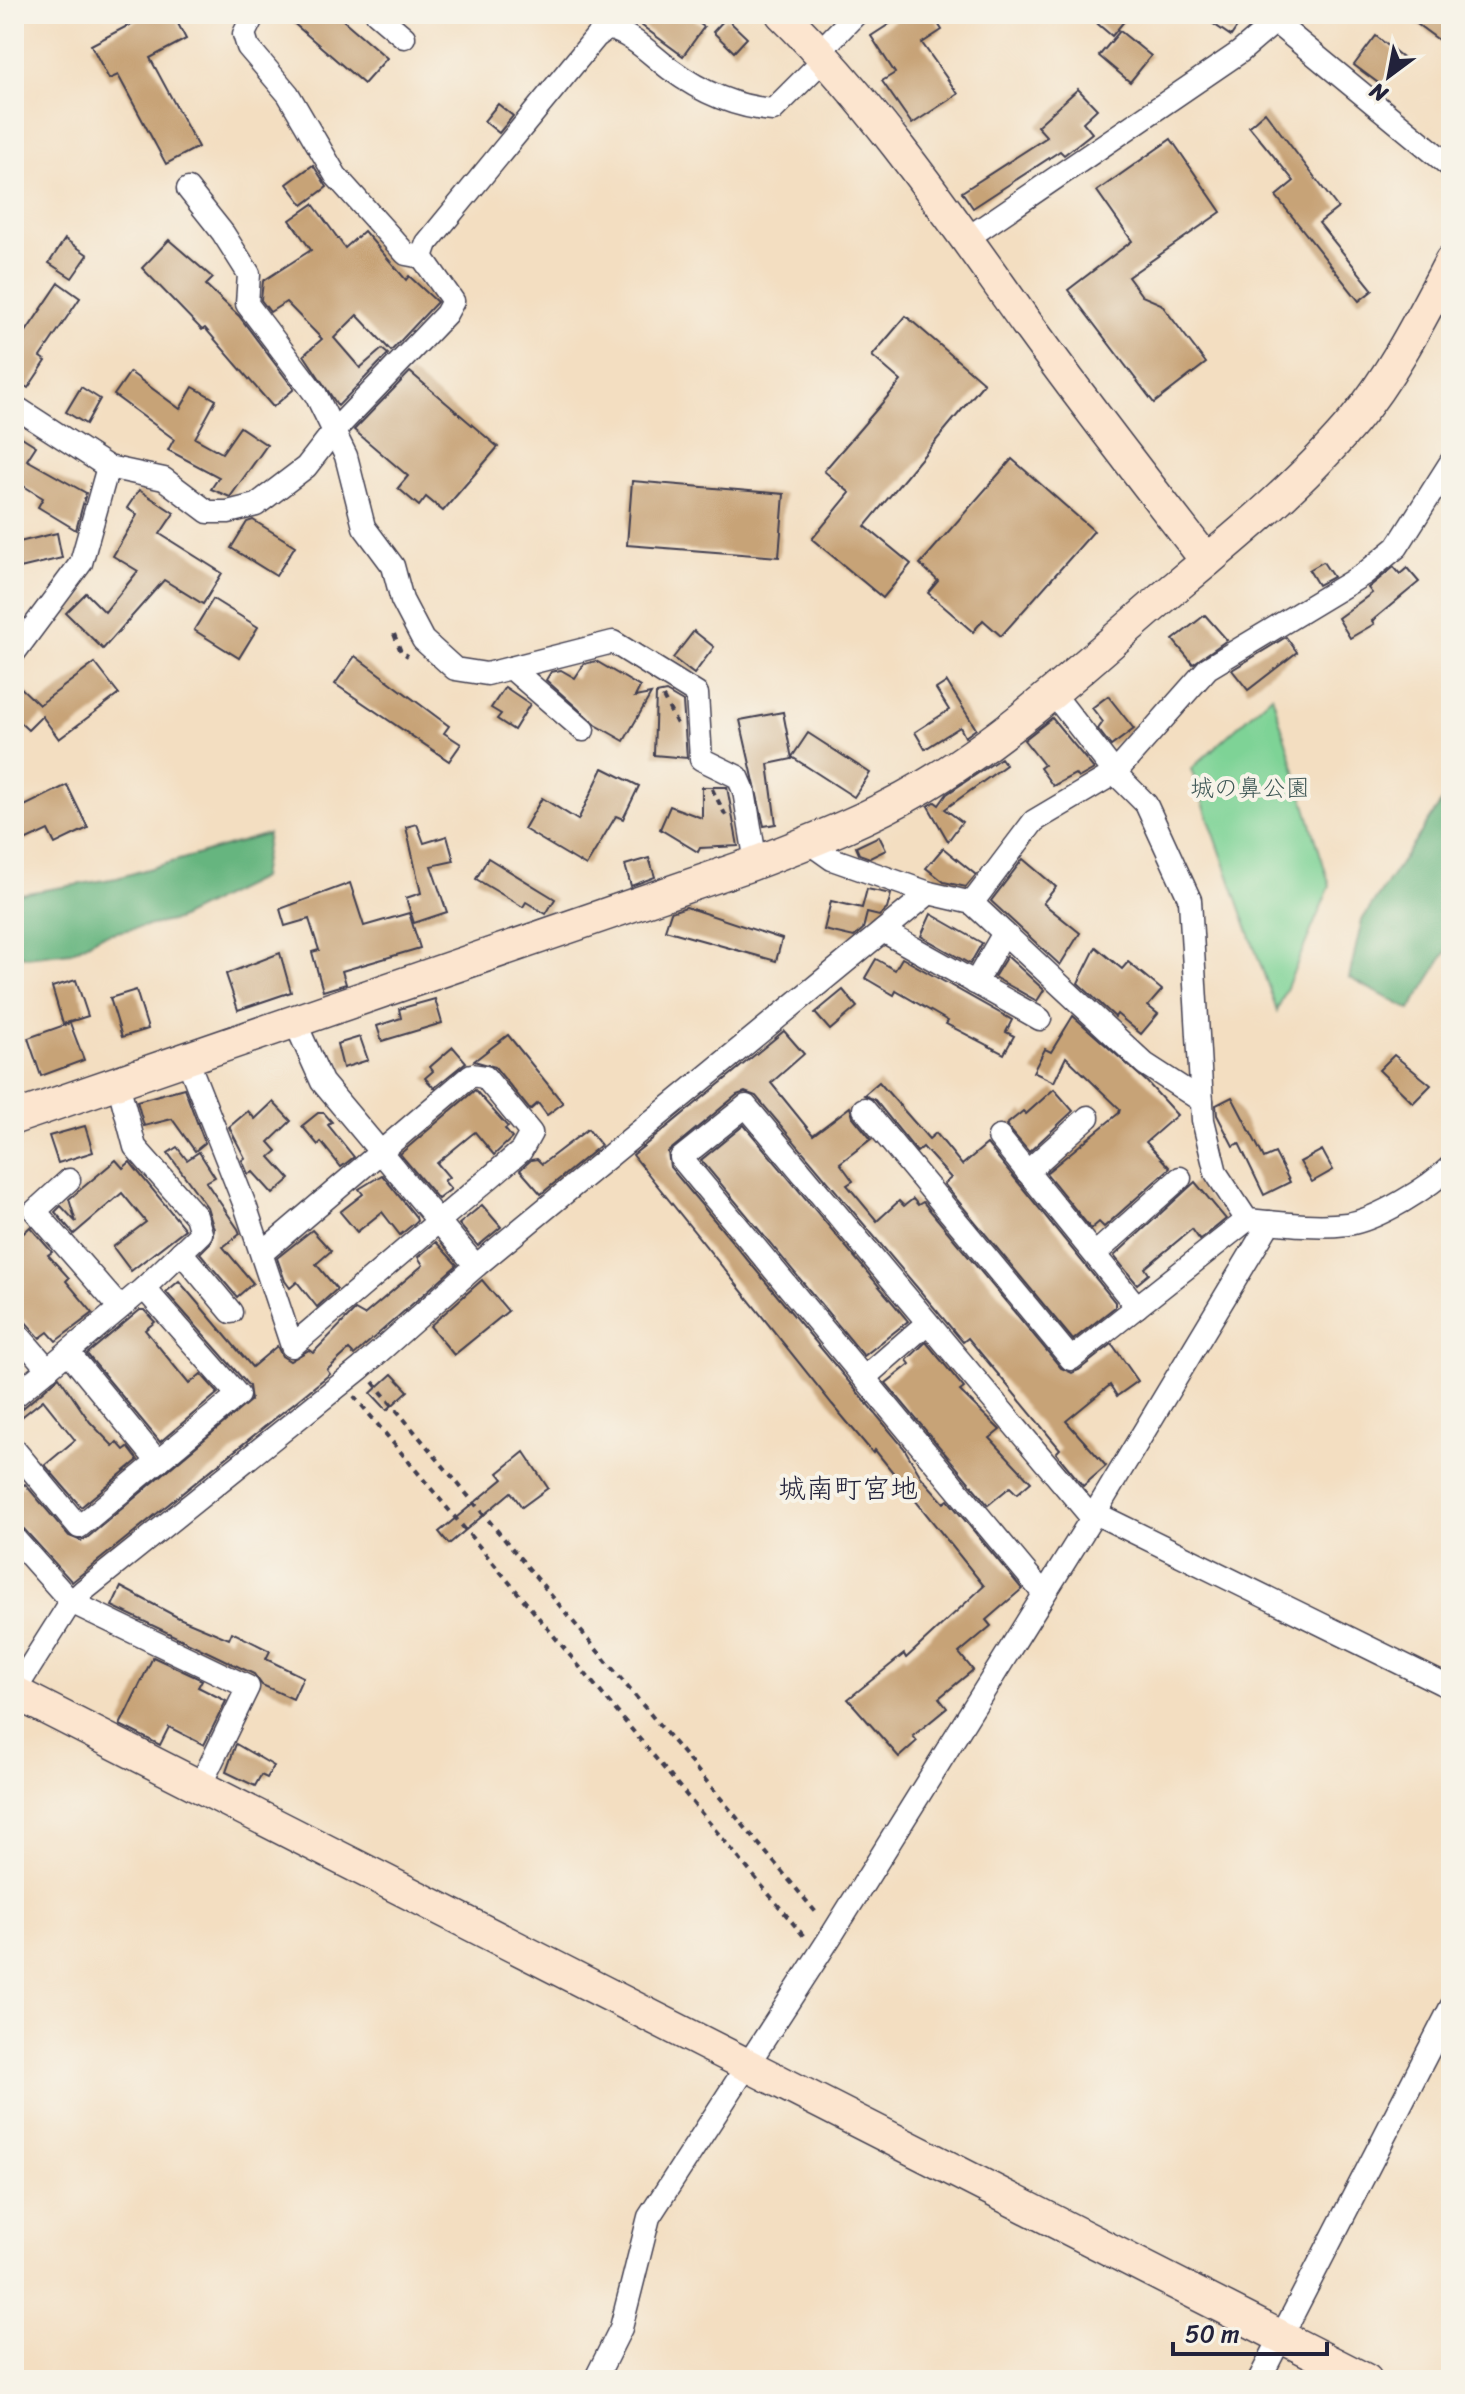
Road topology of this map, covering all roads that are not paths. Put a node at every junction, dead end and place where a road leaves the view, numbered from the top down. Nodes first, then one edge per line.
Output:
1 (254, 14) edge
2 (377, 14) edge
3 (782, 14) edge
4 (856, 14) edge
5 (1273, 18) edge
6 (608, 21) edge
7 (404, 37) dead end
8 (822, 55) junction
9 (1451, 167) edge
10 (188, 189) dead end
11 (966, 239) junction
12 (422, 257) junction
13 (1450, 264) edge
14 (14, 406) edge
15 (334, 431) junction
16 (1451, 462) edge
17 (108, 467) junction
18 (1207, 561) junction
19 (14, 653) edge
20 (511, 668) junction
21 (1052, 692) junction
22 (583, 730) dead end
23 (1115, 773) junction
24 (808, 842) junction
25 (756, 863) junction
26 (929, 893) junction
27 (972, 903) junction
28 (883, 931) junction
29 (1004, 933) junction
30 (975, 983) junction
31 (1040, 1019) dead end
32 (295, 1022) junction
33 (187, 1059) junction
34 (118, 1083) junction
35 (1202, 1101) junction
36 (864, 1109) dead end
37 (1088, 1117) dead end
38 (14, 1118) edge
39 (999, 1137) dead end
40 (381, 1153) junction
41 (1451, 1166) edge
42 (1027, 1172) junction
43 (1180, 1178) dead end
44 (69, 1180) dead end
45 (1247, 1220) junction
46 (1270, 1222) junction
47 (437, 1223) junction
48 (181, 1252) junction
49 (262, 1253) junction
50 (1096, 1253) junction
51 (476, 1266) junction
52 (144, 1288) junction
53 (1137, 1307) junction
54 (120, 1308) junction
55 (231, 1312) dead end
56 (926, 1324) junction
57 (14, 1330) edge
58 (68, 1352) junction
59 (48, 1369) junction
60 (864, 1378) junction
61 (14, 1397) edge
62 (14, 1449) edge
63 (158, 1462) junction
64 (1094, 1516) junction
65 (14, 1538) edge
66 (1044, 1594) junction
67 (71, 1602) junction
68 (1451, 1688) edge
69 (14, 1692) edge
70 (200, 1786) junction
71 (1451, 2007) edge
72 (749, 2064) junction
73 (1281, 2337) junction
74 (595, 2380) edge
75 (1259, 2380) edge
76 (1366, 2380) edge

1 - 12 street
2 - 7 street
3 - 8 street
4 - 8 street
5 - 9 street
5 - 11 street
6 - 8 street
6 - 12 street
8 - 11 street
10 - 15 street
11 - 18 street
12 - 15 street
13 - 18 street
14 - 17 street
15 - 17 street
15 - 20 street
16 - 23 street
17 - 19 street
18 - 21 street
20 - 22 street
20 - 25 street
21 - 23 street
21 - 24 street
23 - 27 street
23 - 35 street
24 - 25 street
24 - 26 street
25 - 32 street
26 - 27 street
26 - 28 street
27 - 29 street
28 - 30 street
28 - 51 street
29 - 30 street
29 - 35 street
30 - 31 street
32 - 33 street
32 - 40 street
33 - 34 street
33 - 49 street
34 - 38 street
34 - 48 street
35 - 45 street
36 - 53 street
37 - 42 street
39 - 42 street
40 - 47 street
40 - 47 street
40 - 49 street
41 - 46 street
42 - 50 street
43 - 50 street
44 - 54 street
45 - 46 street
45 - 53 street
46 - 64 street
47 - 49 street
47 - 51 street
48 - 52 street
48 - 55 street
50 - 53 street
51 - 67 street
52 - 54 street
52 - 63 street
54 - 58 street
56 - 60 street
56 - 60 street
56 - 64 street
57 - 59 street
58 - 59 street
58 - 63 street
59 - 61 street
60 - 66 street
62 - 63 street
64 - 66 street
64 - 68 street
65 - 67 street
66 - 72 street
67 - 69 street
67 - 70 street
69 - 70 street
70 - 72 street
71 - 73 street
72 - 73 street
72 - 74 street
73 - 75 street
73 - 76 street

